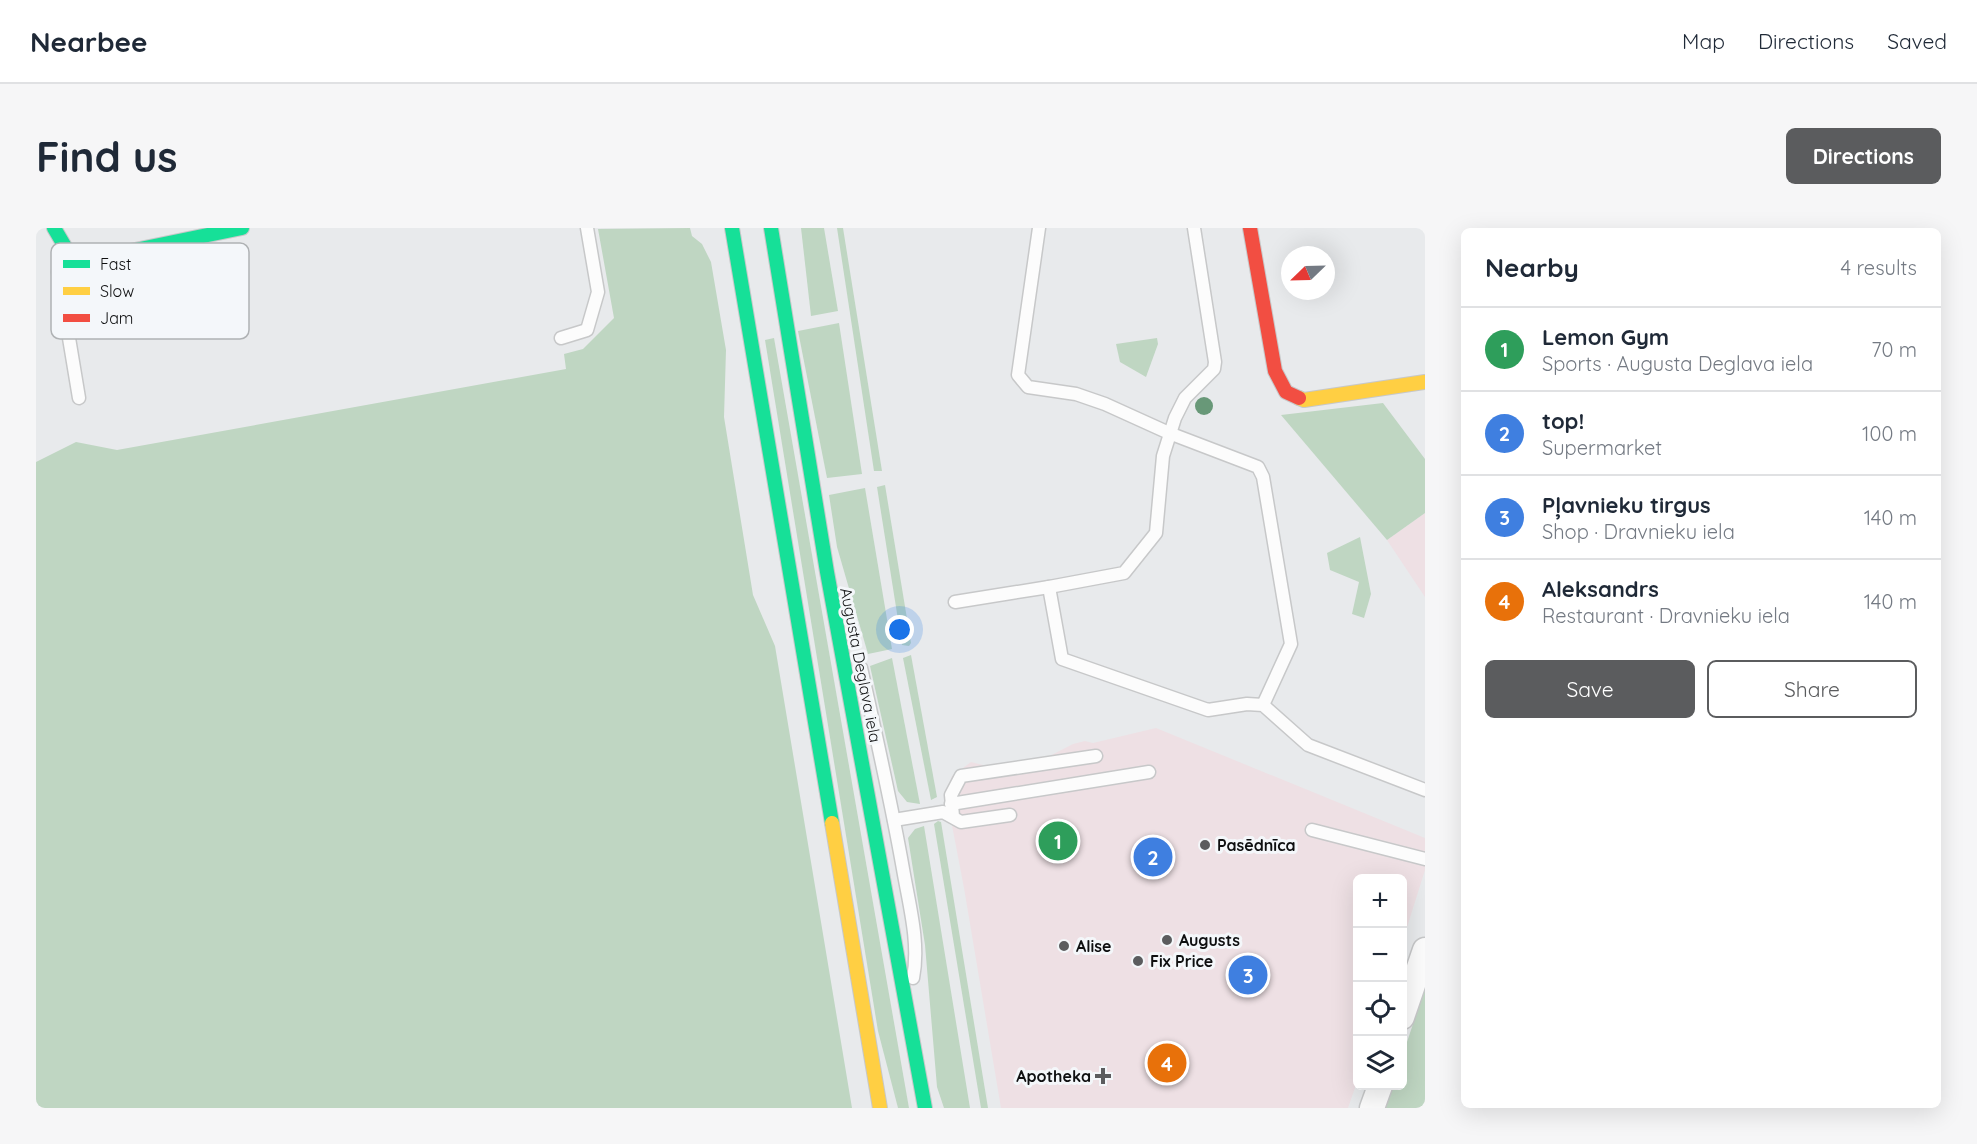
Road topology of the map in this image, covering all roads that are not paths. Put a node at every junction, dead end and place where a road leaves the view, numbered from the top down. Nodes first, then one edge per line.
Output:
1 (54, 228) edge
2 (242, 228) edge
3 (587, 228) edge
4 (732, 228) edge
5 (771, 228) edge
6 (1039, 228) edge
7 (1194, 228) edge
8 (1251, 228) edge
9 (63, 243) edge
10 (163, 243) edge
11 (561, 338) dead end
12 (69, 339) edge
13 (1425, 382) edge
14 (79, 398) dead end
15 (1169, 433) junction
16 (827, 572) junction
17 (1048, 587) junction
18 (955, 602) dead end
19 (1263, 705) junction
20 (1096, 756) dead end
21 (1149, 772) dead end
22 (1425, 790) edge
23 (952, 810) junction
24 (1010, 815) dead end
25 (894, 820) junction
26 (1312, 830) dead end
27 (1425, 859) edge
28 (1425, 950) edge
29 (907, 1002) junction
30 (1407, 1002) edge
31 (1379, 1090) edge
32 (880, 1108) edge
33 (925, 1108) edge
34 (1372, 1108) edge

1 - 9 main road
2 - 10 main road
3 - 11 lane
4 - 32 main road
5 - 16 main road, Augusta Deglava iela
6 - 15 lane
7 - 15 lane
8 - 13 main road
12 - 14 lane
15 - 17 lane
15 - 19 lane
16 - 25 lane
16 - 29 main road, Augusta Deglava iela
17 - 18 lane
17 - 19 lane
19 - 22 lane
20 - 23 lane
21 - 23 lane
23 - 24 lane
23 - 25 lane
25 - 29 lane
26 - 27 lane
28 - 30 street
29 - 33 main road, Augusta Deglava iela
31 - 34 street

